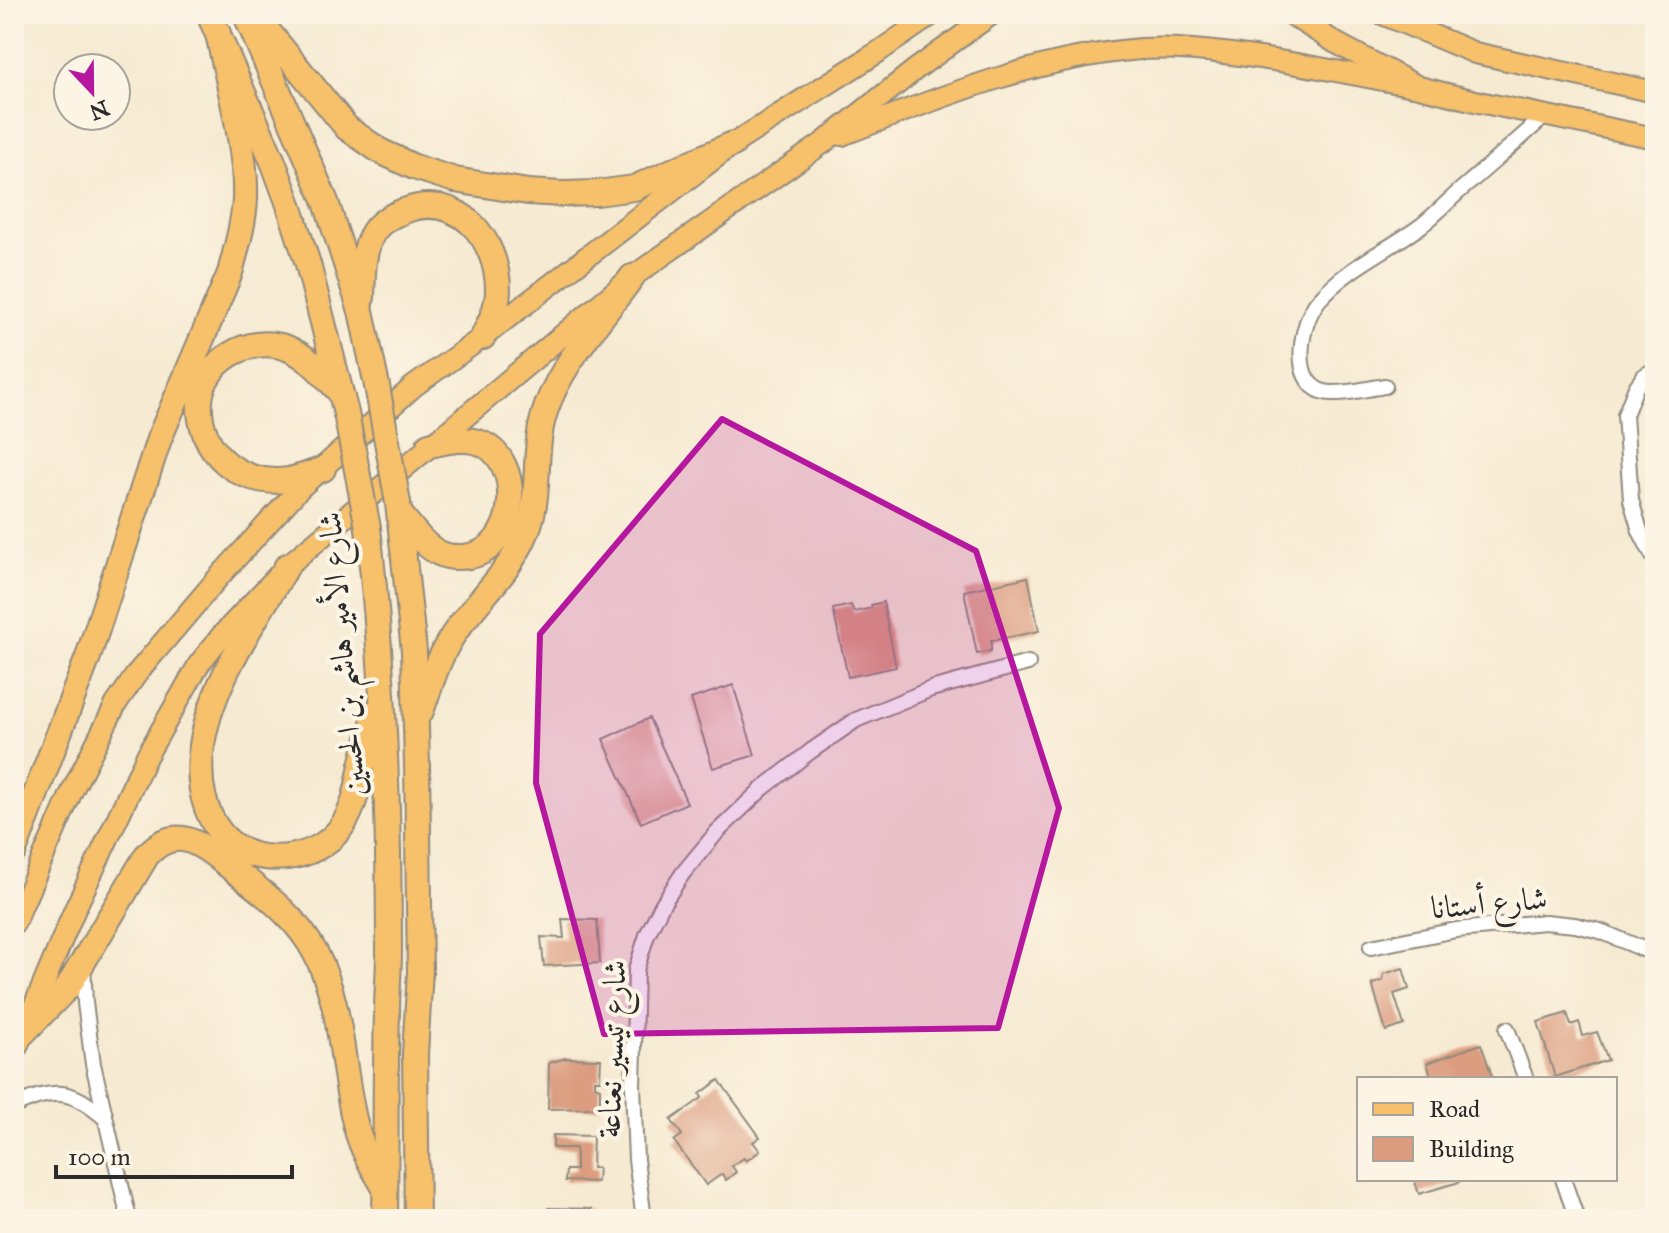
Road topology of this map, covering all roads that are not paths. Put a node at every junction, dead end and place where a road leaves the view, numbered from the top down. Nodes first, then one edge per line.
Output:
1 (246, 14) edge
2 (254, 14) edge
3 (933, 14) edge
4 (992, 14) edge
5 (1290, 14) edge
6 (1382, 14) edge
7 (214, 23) edge
8 (1419, 87) junction
9 (1655, 92) edge
10 (1546, 115) junction
11 (1655, 138) edge
12 (823, 143) junction
13 (733, 144) junction
14 (632, 277) junction
15 (361, 311) junction
16 (483, 337) junction
17 (1655, 369) edge
18 (1385, 386) dead end
19 (343, 403) junction
20 (429, 445) junction
21 (323, 469) junction
22 (399, 509) junction
23 (1655, 560) edge
24 (287, 566) junction
25 (1028, 663) dead end
26 (383, 682) junction
27 (416, 725) junction
28 (14, 851) edge
29 (14, 924) edge
30 (1371, 947) dead end
31 (1655, 954) edge
32 (83, 964) junction
33 (1507, 1029) dead end
34 (19, 1044) edge
35 (1525, 1077) edge
36 (14, 1106) edge
37 (105, 1119) junction
38 (1564, 1181) edge
39 (386, 1189) junction
40 (129, 1219) edge
41 (385, 1219) edge
42 (417, 1219) edge
43 (644, 1219) edge
44 (1577, 1219) edge

1 - 15 highway, شارع الأمير هاشم بن الحسين
2 - 13 highway
3 - 13 main road
4 - 12 main road
5 - 8 main road
6 - 9 main road
7 - 19 highway, شارع الأمير هاشم بن الحسين
7 - 28 highway
8 - 10 main road
8 - 12 main road
10 - 11 main road
10 - 18 street
12 - 14 main road
13 - 16 main road
14 - 20 main road
14 - 27 highway
15 - 16 highway
15 - 22 highway, شارع الأمير هاشم بن الحسين, bridge
16 - 21 main road
17 - 23 street
19 - 21 highway
19 - 26 highway, شارع الأمير هاشم بن الحسين, bridge
20 - 22 highway
20 - 24 main road
21 - 29 main road
22 - 27 highway, شارع الأمير هاشم بن الحسين
24 - 26 highway
24 - 34 main road
25 - 43 street, شارع تيسير نعناعة
26 - 39 highway, شارع الأمير هاشم بن الحسين
27 - 42 highway, شارع الأمير هاشم بن الحسين
30 - 31 street, شارع أستانا
32 - 34 highway
32 - 37 street
32 - 39 highway
33 - 35 street
36 - 37 street
37 - 40 street
38 - 44 street
39 - 41 highway, شارع الأمير هاشم بن الحسين

